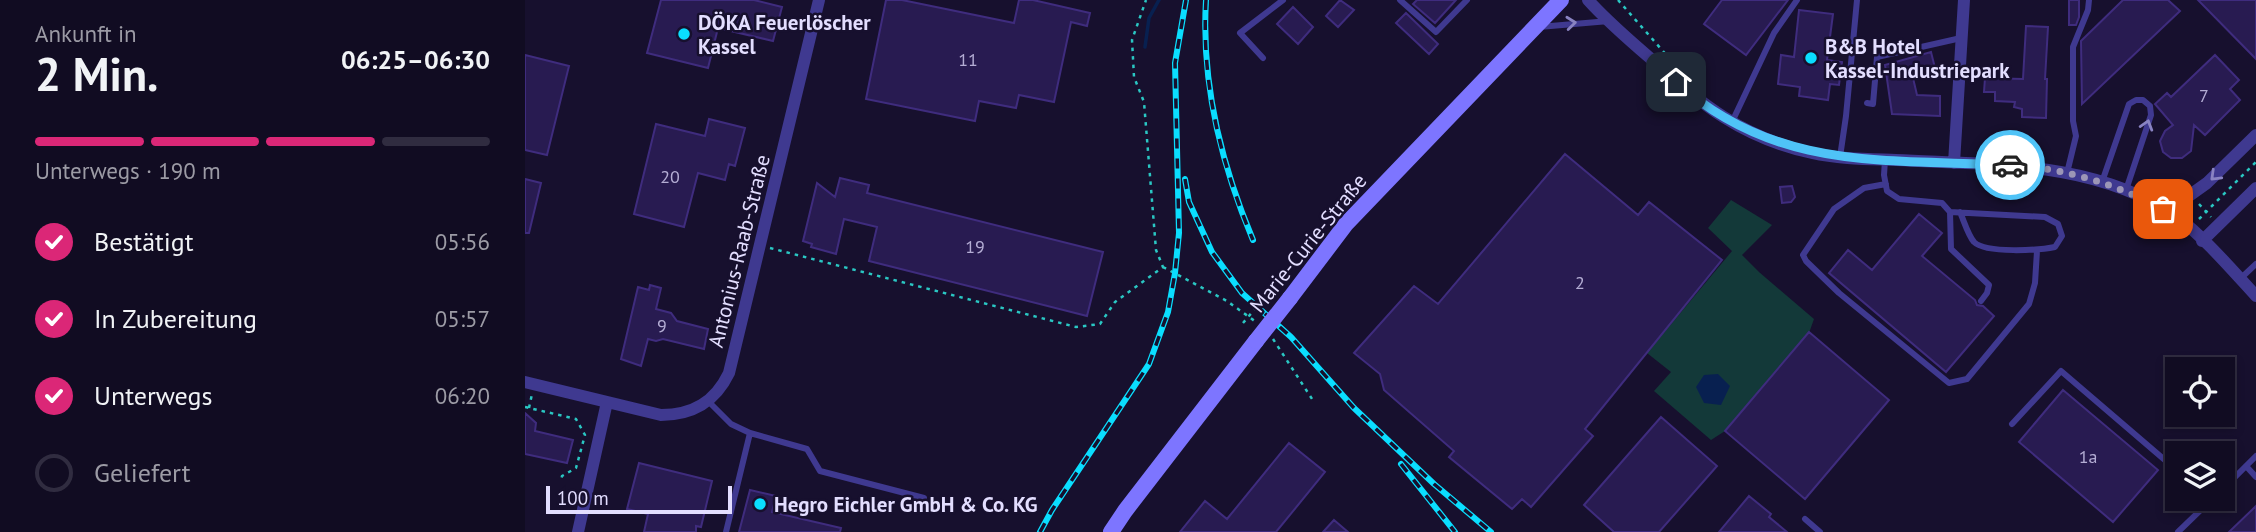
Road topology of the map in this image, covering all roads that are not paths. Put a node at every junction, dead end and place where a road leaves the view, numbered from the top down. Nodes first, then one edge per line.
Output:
1 (819, 0) edge
2 (1283, 0) edge
3 (1400, 0) edge
4 (1467, 0) edge
5 (1561, 0) edge
6 (1588, 0) edge
7 (1797, 0) edge
8 (1857, 0) edge
9 (1964, 0) edge
10 (2089, 0) edge
11 (1609, 21) junction
12 (1534, 28) junction
13 (1963, 38) junction
14 (1263, 58) dead end
15 (1867, 103) dead end
16 (1731, 123) junction
17 (2256, 135) edge
18 (1840, 157) junction
19 (1885, 160) junction
20 (1954, 163) junction
21 (2067, 173) junction
22 (2102, 182) junction
23 (1886, 184) junction
24 (2256, 188) edge
25 (2126, 190) junction
26 (1950, 212) junction
27 (1960, 212) junction
28 (2171, 214) junction
29 (2201, 241) junction
30 (2037, 251) junction
31 (2256, 264) edge
32 (2240, 279) junction
33 (2256, 296) edge
34 (1981, 301) dead end
35 (525, 382) edge
36 (607, 402) junction
37 (709, 402) junction
38 (2013, 424) dead end
39 (750, 433) junction
40 (2256, 456) edge
41 (2165, 460) edge
42 (2246, 466) junction
43 (2235, 477) edge
44 (2256, 477) edge
45 (924, 498) dead end
46 (2200, 511) edge
47 (1805, 519) dead end
48 (578, 532) edge
49 (726, 532) edge
50 (1111, 532) edge
51 (1820, 532) edge
52 (2178, 532) edge

1 - 37 street, Antonius-Raab-Straße
2 - 14 lane
3 - 4 lane
5 - 12 main road, Marie-Curie-Straße
6 - 11 street
7 - 16 lane
8 - 18 lane
9 - 13 street
10 - 21 lane
12 -> 11 lane
11 - 16 street
12 - 50 main road, Marie-Curie-Straße, bridge
13 - 15 lane
13 - 20 street
16 - 18 street
17 -> 28 street
18 - 19 street
19 - 20 street
19 - 23 lane
20 - 21 street
21 - 22 street
22 - 25 street
25 -> 22 lane
23 - 26 lane
23 - 30 lane
24 - 29 street
25 - 28 street
26 - 27 lane
26 - 34 lane
27 - 30 lane
27 - 30 lane
28 - 29 street
29 - 32 street
31 - 32 lane
32 - 33 street
35 - 36 street
36 - 37 street
36 - 48 street
37 - 39 lane
38 - 41 lane
39 - 45 lane
39 - 49 lane
40 - 42 lane
42 - 43 lane
42 - 44 lane
46 - 52 lane
47 - 51 lane

